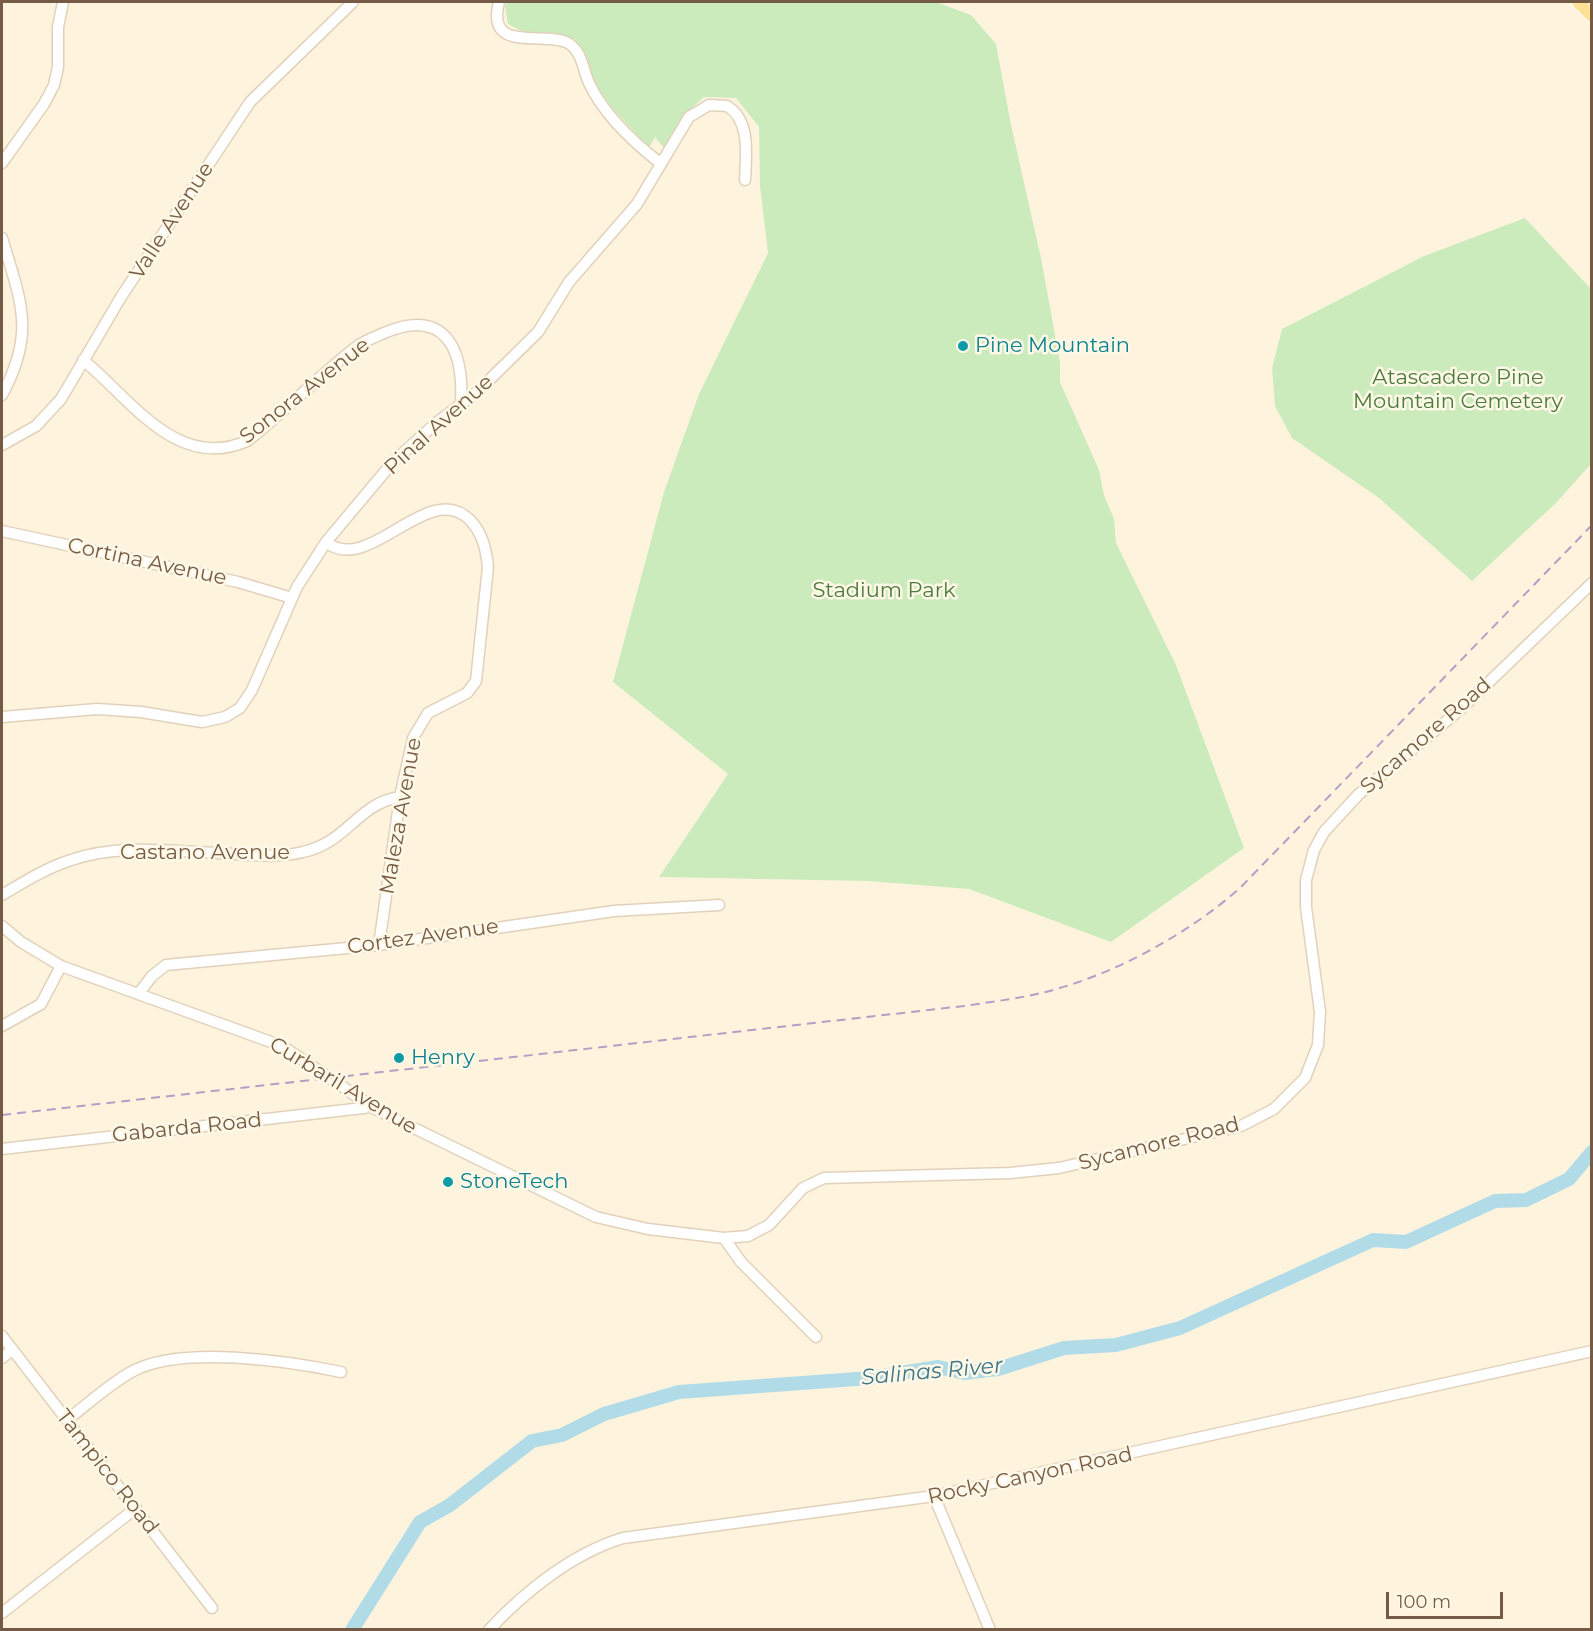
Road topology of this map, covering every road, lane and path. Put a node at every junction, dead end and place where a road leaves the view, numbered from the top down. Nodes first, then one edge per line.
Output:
1 (63, 2) edge
2 (353, 2) edge
3 (499, 2) edge
4 (1578, 2) edge
5 (1592, 16) edge
6 (2, 163) edge
7 (660, 163) junction
8 (745, 180) dead end
9 (2, 238) edge
10 (83, 360) junction
11 (2, 395) edge
12 (461, 403) junction
13 (2, 445) edge
14 (2, 531) edge
15 (326, 542) junction
16 (1592, 583) edge
17 (292, 598) junction
18 (2, 717) edge
19 (400, 796) junction
20 (2, 895) edge
21 (719, 905) dead end
22 (2, 926) edge
23 (379, 945) junction
24 (61, 966) junction
25 (139, 993) junction
26 (2, 1026) edge
27 (372, 1107) junction
28 (2, 1149) edge
29 (724, 1238) junction
30 (2, 1336) edge
31 (816, 1337) dead end
32 (12, 1350) junction
33 (1592, 1351) edge
34 (2, 1359) edge
35 (341, 1372) dead end
36 (67, 1420) junction
37 (934, 1496) junction
38 (136, 1508) junction
39 (212, 1608) dead end
40 (2, 1613) edge
41 (489, 1629) edge
42 (990, 1629) edge

1 - 6 street
2 - 10 street, Valle Avenue
3 - 7 street
4 - 5 main road
7 - 8 street, Pinal Avenue
7 - 12 street, Pinal Avenue
9 - 11 street
10 - 12 street, Sonora Avenue
10 - 13 street, Valle Avenue
12 - 15 street, Pinal Avenue
14 - 17 street, Cortina Avenue
15 - 17 street, Pinal Avenue
15 - 19 street, Maleza Avenue
16 - 29 street, Sycamore Road
17 - 18 street, Pinal Avenue
19 - 20 street, Castano Avenue
19 - 23 street, Maleza Avenue
21 - 23 street, Cortez Avenue
22 - 24 street, Curbaril Avenue
23 - 25 street, Cortez Avenue
24 - 25 street, Curbaril Avenue
24 - 26 street
25 - 27 street, Curbaril Avenue
27 - 28 street, Gabarda Road
27 - 29 street, Curbaril Avenue
29 - 31 street
30 - 32 street, Tampico Road
32 - 34 street
32 - 36 street, Tampico Road
33 - 37 street, Rocky Canyon Road
35 - 36 street
36 - 38 street, Tampico Road
37 - 41 street, Rocky Canyon Road
37 - 42 street
38 - 39 street, Tampico Road
38 - 40 street

